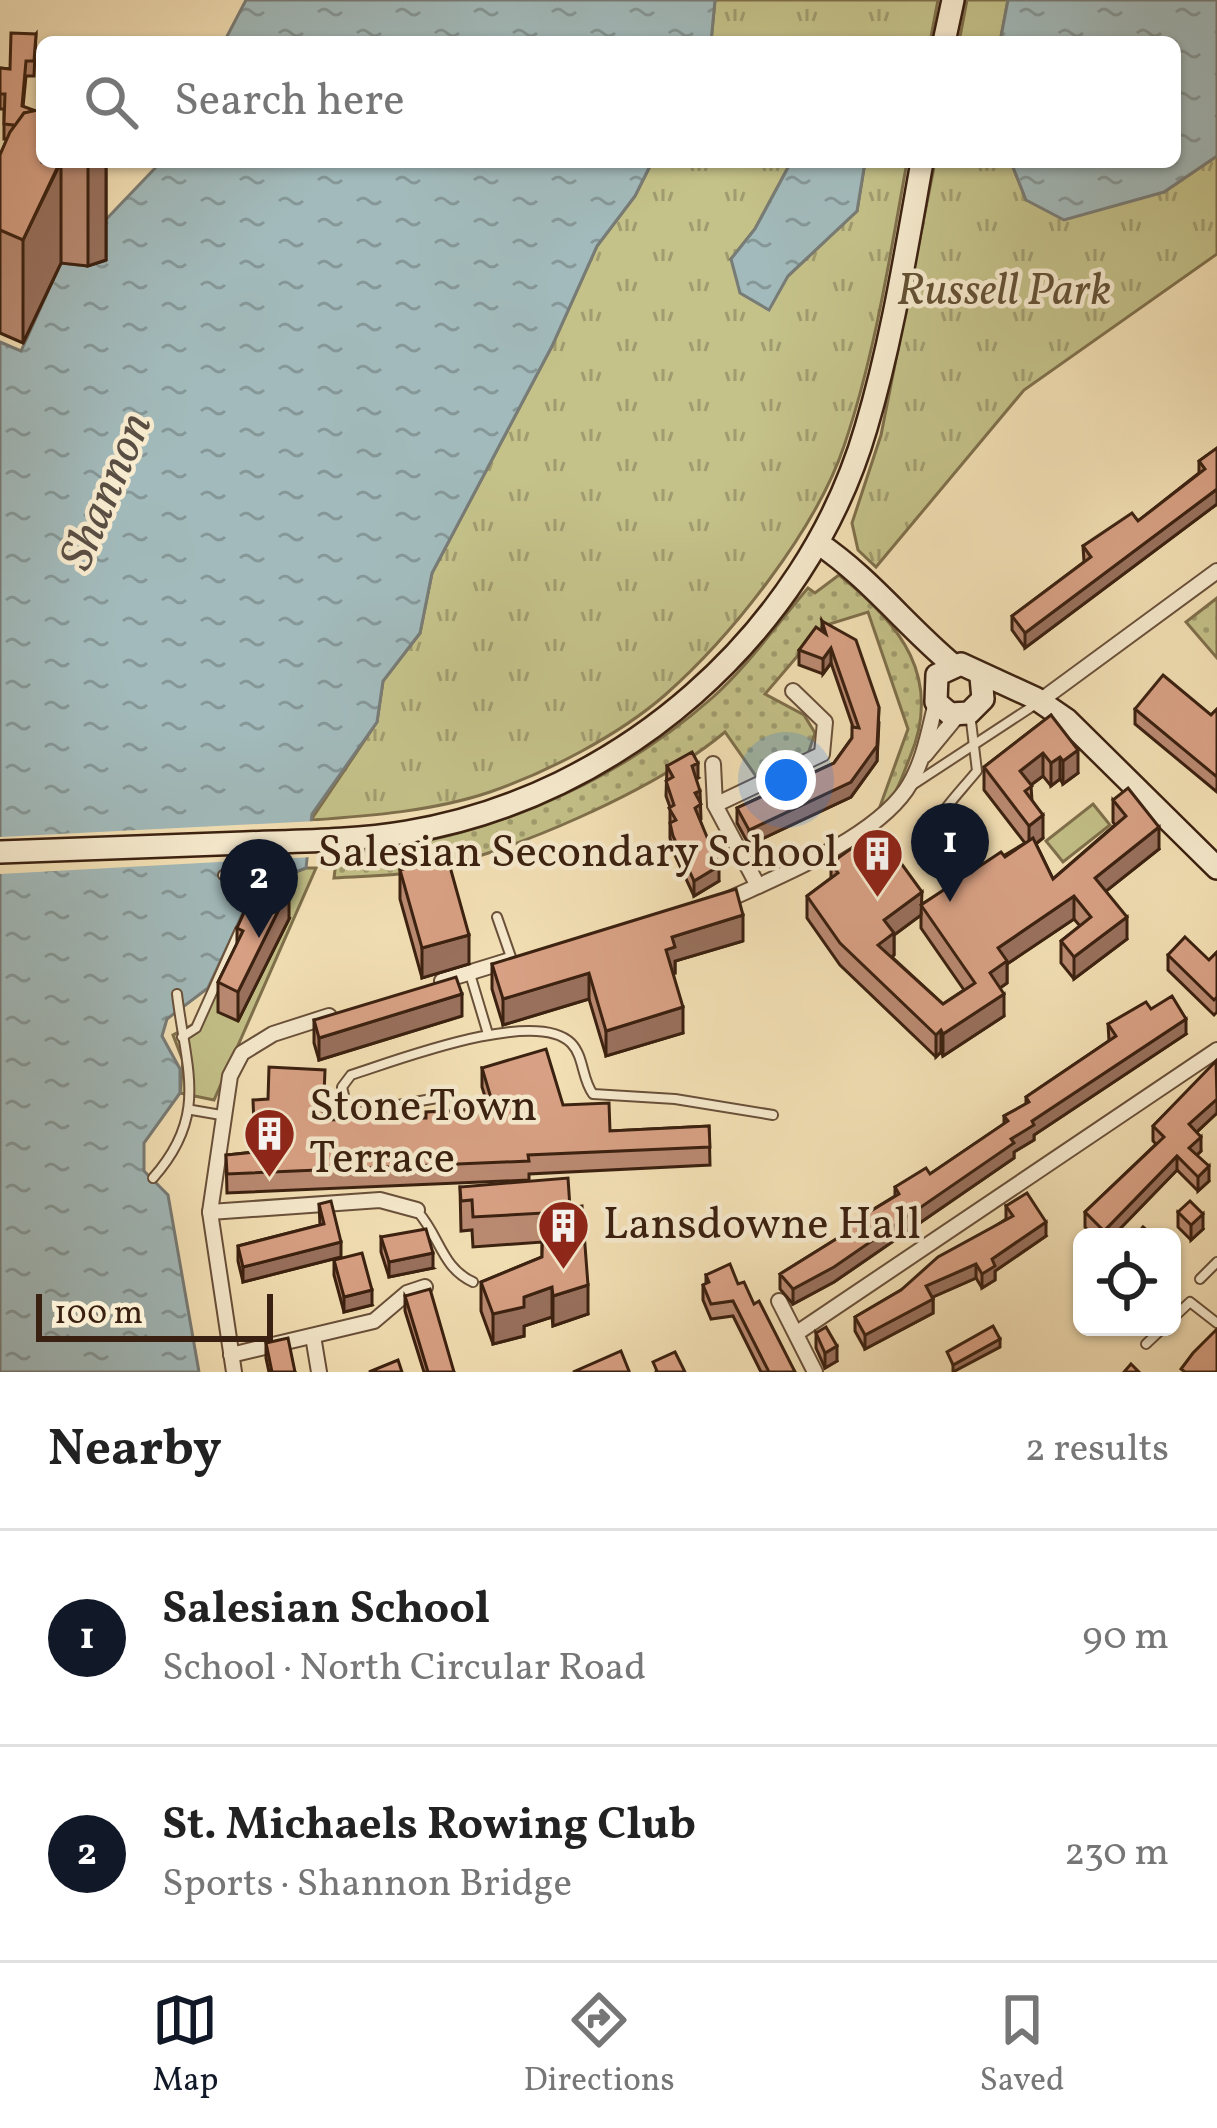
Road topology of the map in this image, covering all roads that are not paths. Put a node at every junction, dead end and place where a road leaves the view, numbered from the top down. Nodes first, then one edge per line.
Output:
1 (953, 0) edge
2 (945, 36) edge
3 (921, 168) edge
4 (818, 543) junction
5 (1217, 571) edge
6 (945, 670) junction
7 (981, 677) junction
8 (793, 692) dead end
9 (1037, 700) junction
10 (936, 702) junction
11 (969, 711) junction
12 (978, 743) junction
13 (918, 763) junction
14 (713, 764) dead end
15 (907, 789) junction
16 (715, 806) junction
17 (0, 852) edge
18 (1217, 868) edge
19 (223, 875) dead end
20 (758, 886) junction
21 (956, 888) edge
22 (700, 908) edge
23 (497, 917) dead end
24 (532, 954) edge
25 (512, 960) junction
26 (470, 973) junction
27 (426, 986) edge
28 (177, 994) dead end
29 (339, 1013) edge
30 (488, 1035) junction
31 (182, 1036) junction
32 (1217, 1050) edge
33 (437, 1098) dead end
34 (192, 1110) junction
35 (220, 1115) junction
36 (773, 1115) dead end
37 (153, 1178) dead end
38 (417, 1210) joint
39 (210, 1212) junction
40 (1217, 1262) edge
41 (1200, 1279) dead end
42 (473, 1282) dead end
43 (425, 1287) edge
44 (779, 1301) dead end
45 (1181, 1310) edge
46 (1217, 1323) edge
47 (797, 1333) junction
48 (313, 1336) junction
49 (1154, 1336) edge
50 (1146, 1344) dead end
51 (231, 1354) junction
52 (234, 1372) edge
53 (320, 1372) edge
54 (815, 1372) edge

1 - 2 main road
3 - 4 main road
4 - 6 main road
4 - 17 main road
5 - 9 street
6 - 7 main road
6 - 10 main road
7 - 9 main road
7 - 11 main road
8 - 16 street
9 - 11 main road
9 - 12 lane
9 - 18 main road
10 - 11 main road
10 - 13 street
11 - 12 lane
11 - 13 street
12 - 15 lane
12 - 21 lane
13 - 15 street
14 - 16 street
15 - 20 street
16 - 20 street
19 - 31 lane
20 - 22 street
23 - 25 lane
24 - 25 street
25 - 26 street
26 - 27 street
26 - 30 lane
28 - 31 lane
29 - 35 street
30 - 33 lane
30 - 36 lane
31 - 34 lane
32 - 47 street
34 - 35 lane
34 - 37 lane
35 - 39 street
38 - 39 street
38 - 42 lane
39 - 51 street
40 - 41 lane
43 - 48 street
44 - 47 street
45 - 46 lane
47 - 54 street
48 - 51 street
48 - 53 street
49 - 50 lane
51 - 52 street

